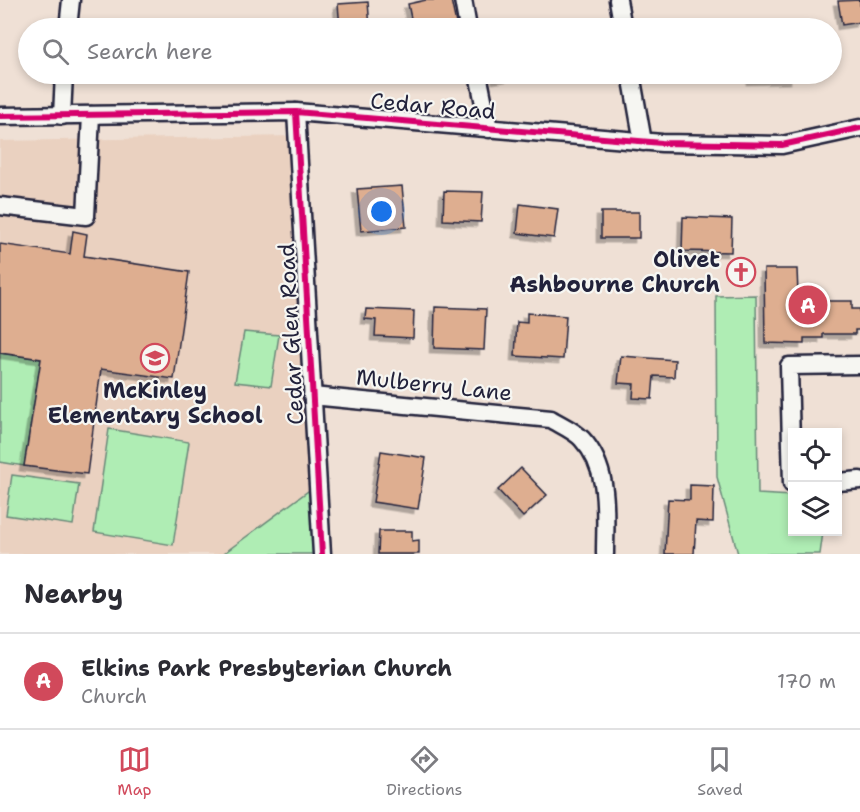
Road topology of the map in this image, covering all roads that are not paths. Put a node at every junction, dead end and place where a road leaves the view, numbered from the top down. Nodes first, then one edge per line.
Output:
1 (71, 0) edge
2 (463, 0) edge
3 (618, 0) edge
4 (69, 18) edge
5 (466, 18) edge
6 (621, 18) edge
7 (64, 84) edge
8 (480, 84) edge
9 (633, 84) edge
10 (296, 112) junction
11 (92, 115) junction
12 (0, 116) edge
13 (62, 116) junction
14 (860, 128) edge
15 (489, 129) junction
16 (643, 142) junction
17 (0, 206) edge
18 (854, 365) edge
19 (312, 396) junction
20 (792, 482) edge
21 (322, 554) edge
22 (605, 554) edge

1 - 4 street
2 - 5 street
3 - 6 street
7 - 13 street
8 - 15 street
9 - 16 street
10 - 11 street, Cedar Road
10 - 15 street, Cedar Road
10 - 19 street, Cedar Glen Road
11 - 13 street, Cedar Road
11 - 17 street
12 - 13 street, Cedar Road
14 - 16 street, Cedar Road
15 - 16 street, Cedar Road
18 - 20 street
19 - 21 street, Cedar Glen Road
19 - 22 street, Mulberry Lane

